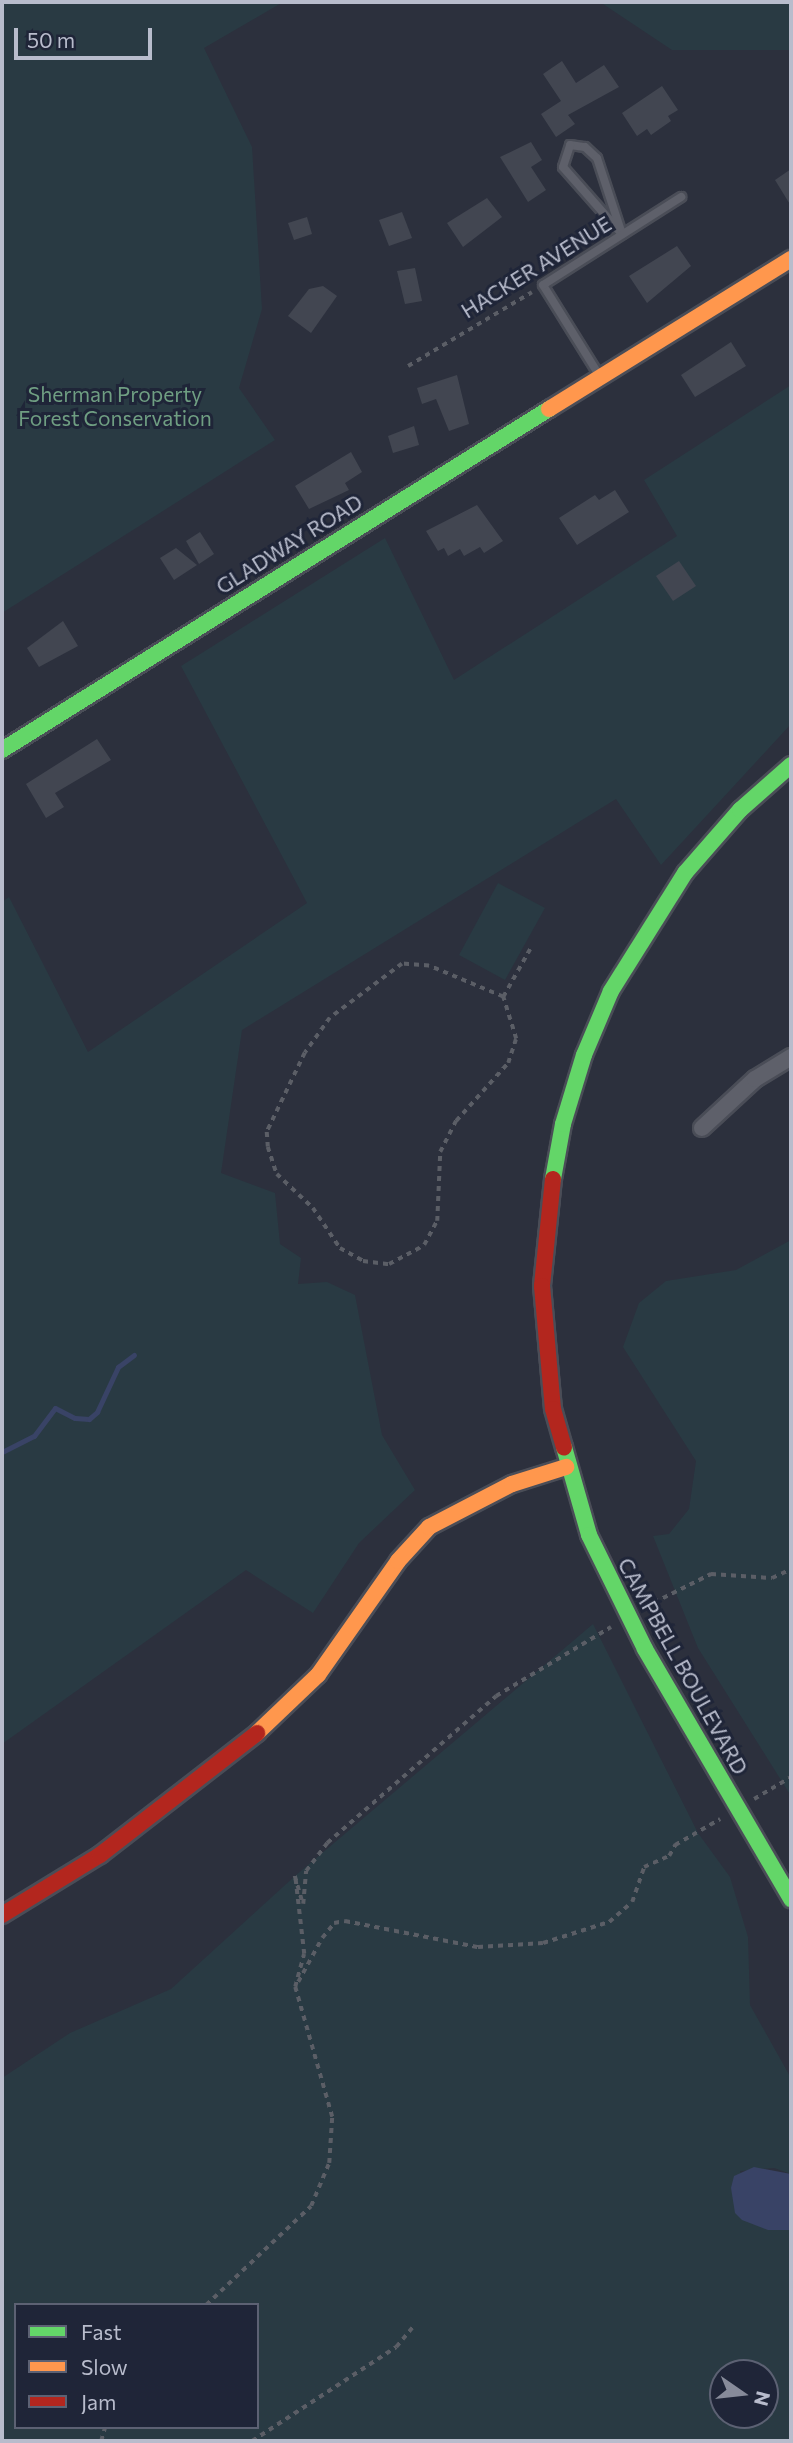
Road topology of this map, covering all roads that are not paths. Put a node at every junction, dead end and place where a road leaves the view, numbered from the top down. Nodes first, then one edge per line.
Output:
1 (681, 197) dead end
2 (622, 234) junction
3 (791, 258) edge
4 (600, 377) junction
5 (2, 750) edge
6 (791, 765) edge
7 (791, 1057) edge
8 (702, 1128) dead end
9 (566, 1466) junction
10 (791, 1899) edge
11 (2, 1914) edge

1 - 2 lane, HACKER AVENUE
2 - 2 lane
2 - 4 lane, HACKER AVENUE
3 - 4 street, GLADWAY ROAD
4 - 5 street, GLADWAY ROAD
6 - 9 street, CAMPBELL BOULEVARD
7 - 8 street
9 - 10 street, CAMPBELL BOULEVARD
9 - 11 street

